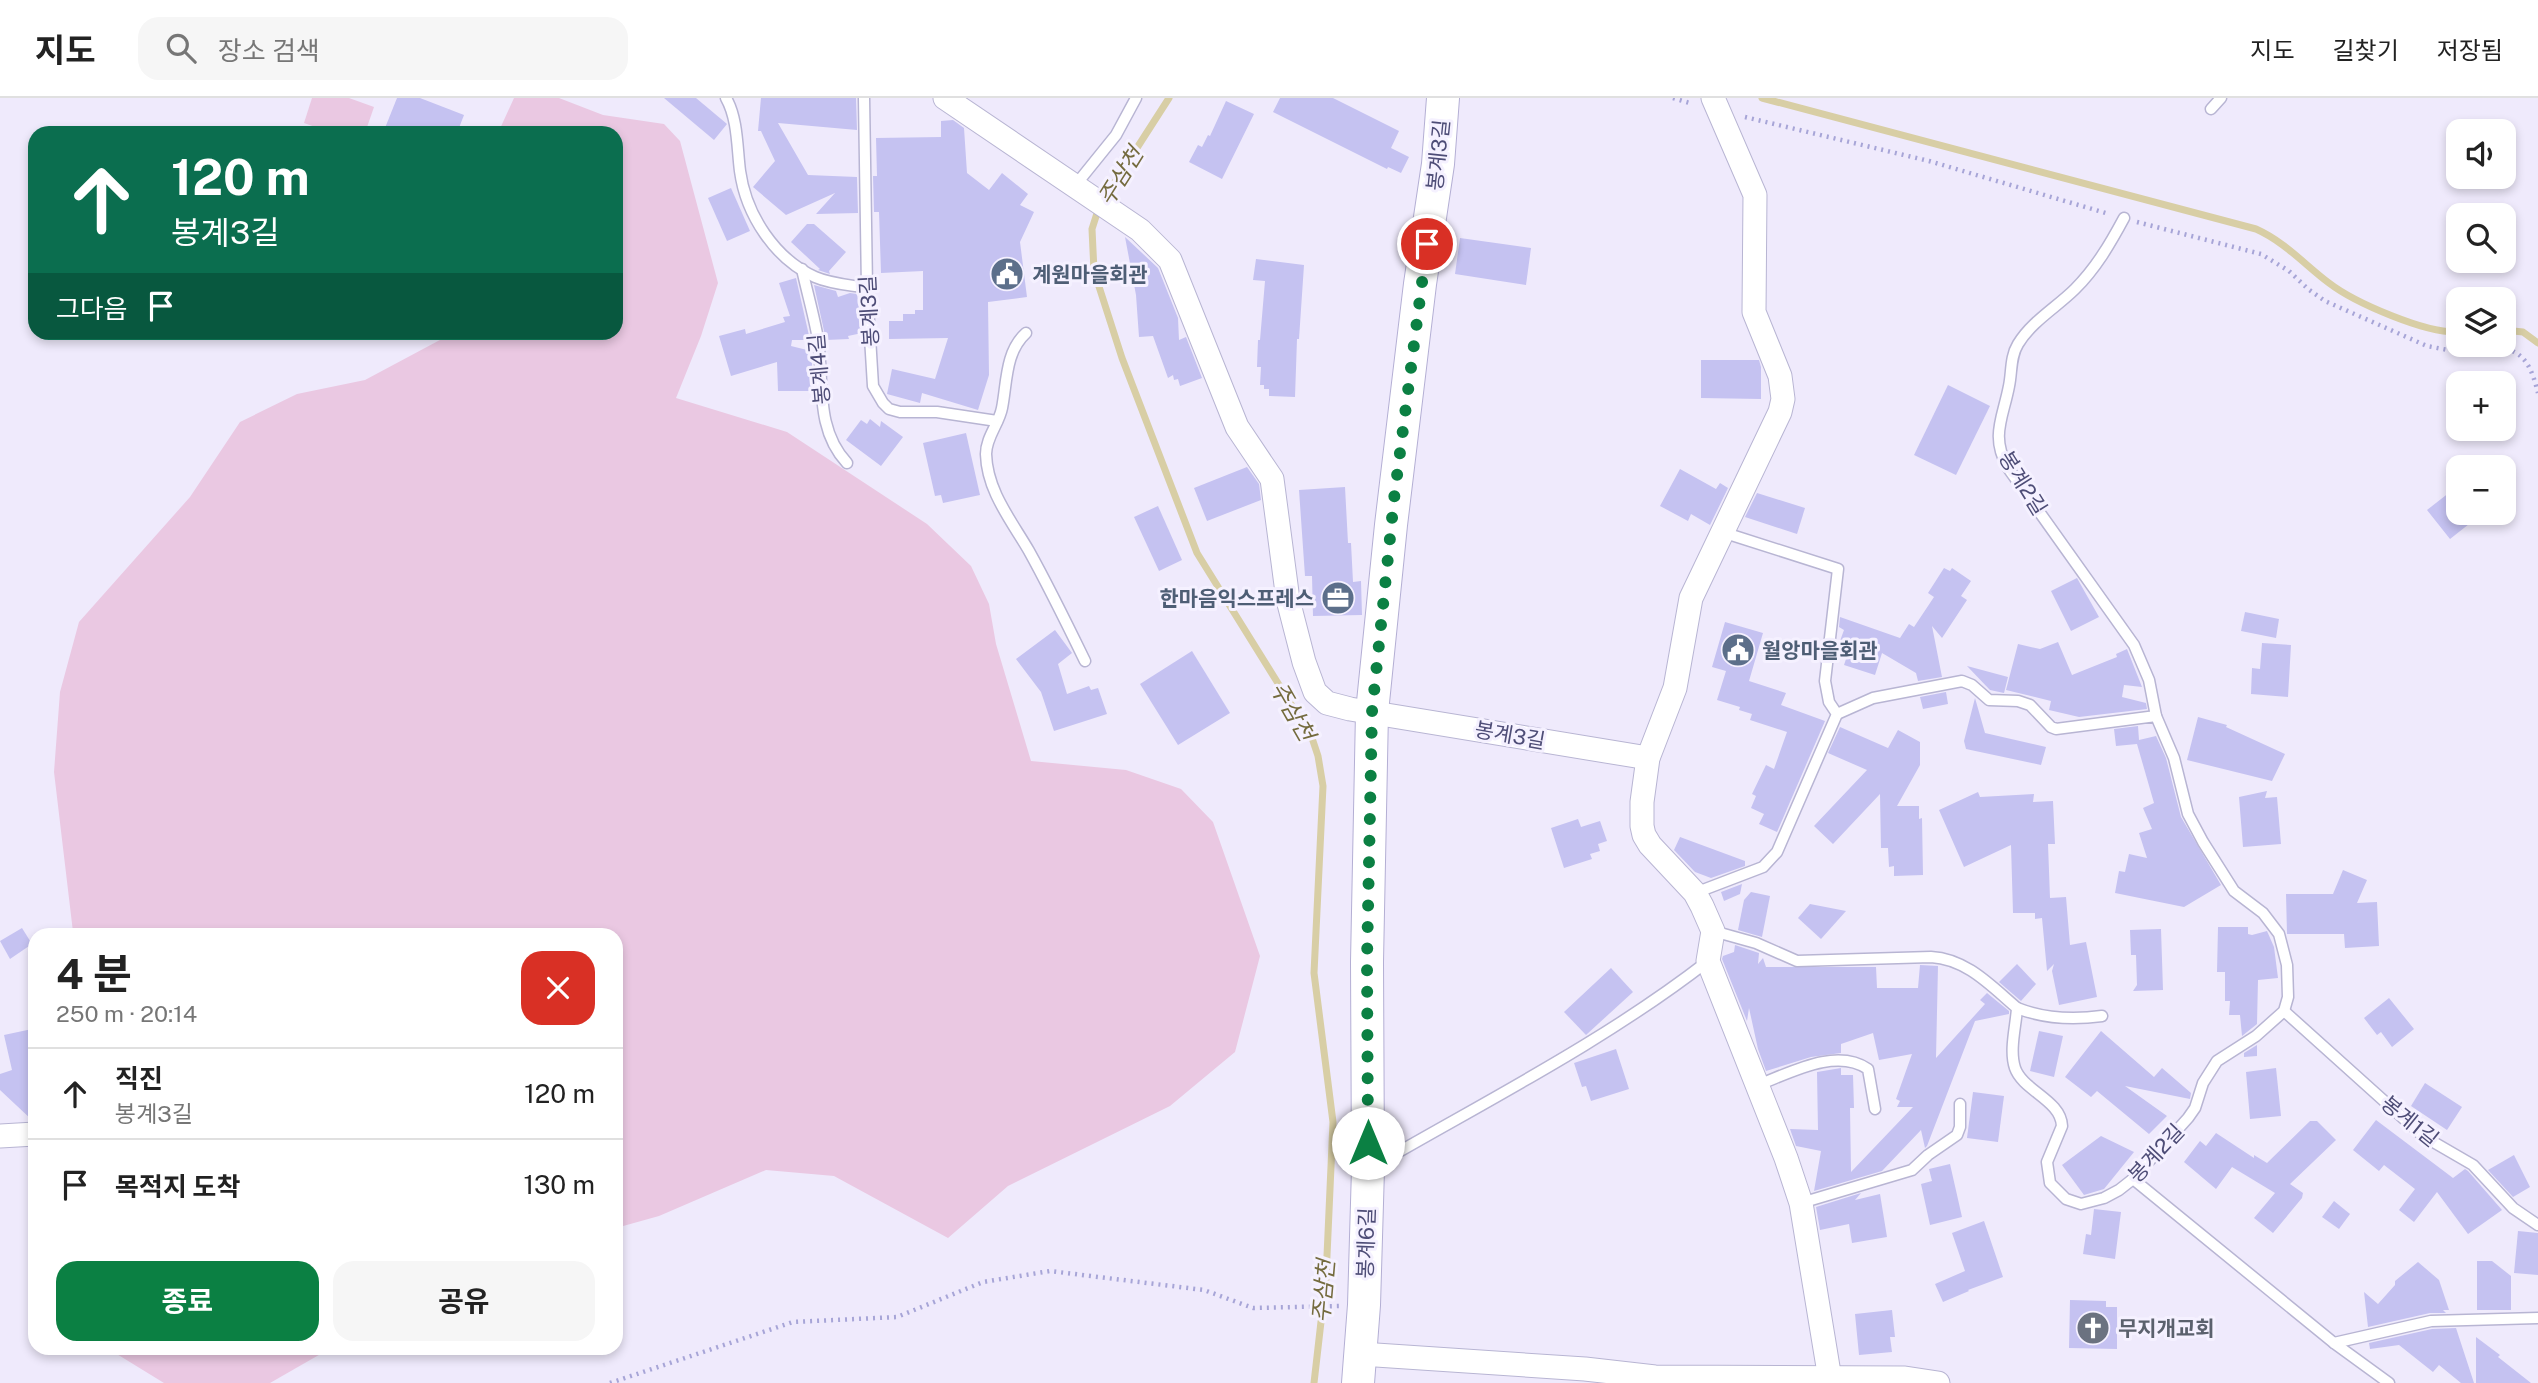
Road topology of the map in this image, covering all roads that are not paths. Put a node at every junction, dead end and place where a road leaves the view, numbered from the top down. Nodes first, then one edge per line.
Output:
1 (726, 98) edge
2 (864, 98) edge
3 (946, 98) edge
4 (1136, 98) edge
5 (1443, 98) edge
6 (2221, 98) edge
7 (1714, 101) edge
8 (2211, 109) dead end
9 (1078, 190) junction
10 (2124, 218) dead end
11 (802, 270) junction
12 (867, 288) junction
13 (1026, 333) dead end
14 (998, 421) junction
15 (847, 463) dead end
16 (1722, 532) junction
17 (1085, 661) dead end
18 (1372, 712) junction
19 (1837, 714) junction
20 (2157, 716) junction
21 (1648, 758) junction
22 (1695, 893) junction
23 (1713, 931) junction
24 (1708, 961) junction
25 (2017, 1008) junction
26 (2284, 1011) junction
27 (2102, 1016) dead end
28 (1758, 1084) junction
29 (1960, 1104) dead end
30 (1875, 1109) dead end
31 (28, 1134) edge
32 (0, 1136) edge
33 (1368, 1169) junction
34 (2133, 1179) junction
35 (1801, 1203) junction
36 (2538, 1225) edge
37 (2538, 1318) edge
38 (2334, 1343) junction
39 (1360, 1369) edge
40 (1829, 1379) junction
41 (1938, 1383) edge
42 (2389, 1383) edge

1 - 11 lane
2 - 12 lane, 봉계3길
3 - 9 street
4 - 9 lane
5 - 18 street, 봉계3길
6 - 8 lane
7 - 16 street
9 - 18 street, 봉계3길
10 - 20 lane, 봉계2길
11 - 12 lane
11 - 15 lane, 봉계4길
12 - 14 lane, 봉계3길
13 - 14 lane
14 - 17 lane
16 - 19 lane
16 - 21 street
18 - 21 street, 봉계3길
18 - 33 street, 봉계6길
19 - 20 lane
19 - 22 lane
20 - 26 lane, 봉계2길
21 - 22 street
22 - 23 street
23 - 24 street
23 - 25 lane
24 - 28 street
24 - 33 lane
25 - 27 lane
25 - 34 lane, 봉계2길
26 - 34 lane, 봉계2길
26 - 36 lane, 봉계1길
28 - 30 lane
28 - 35 street
29 - 35 lane
31 - 32 street
33 - 39 street, 봉계6길
34 - 38 lane
35 - 40 street
37 - 38 lane
38 - 42 lane
39 - 40 street, 봉계6길
40 - 41 street, 봉계6길

